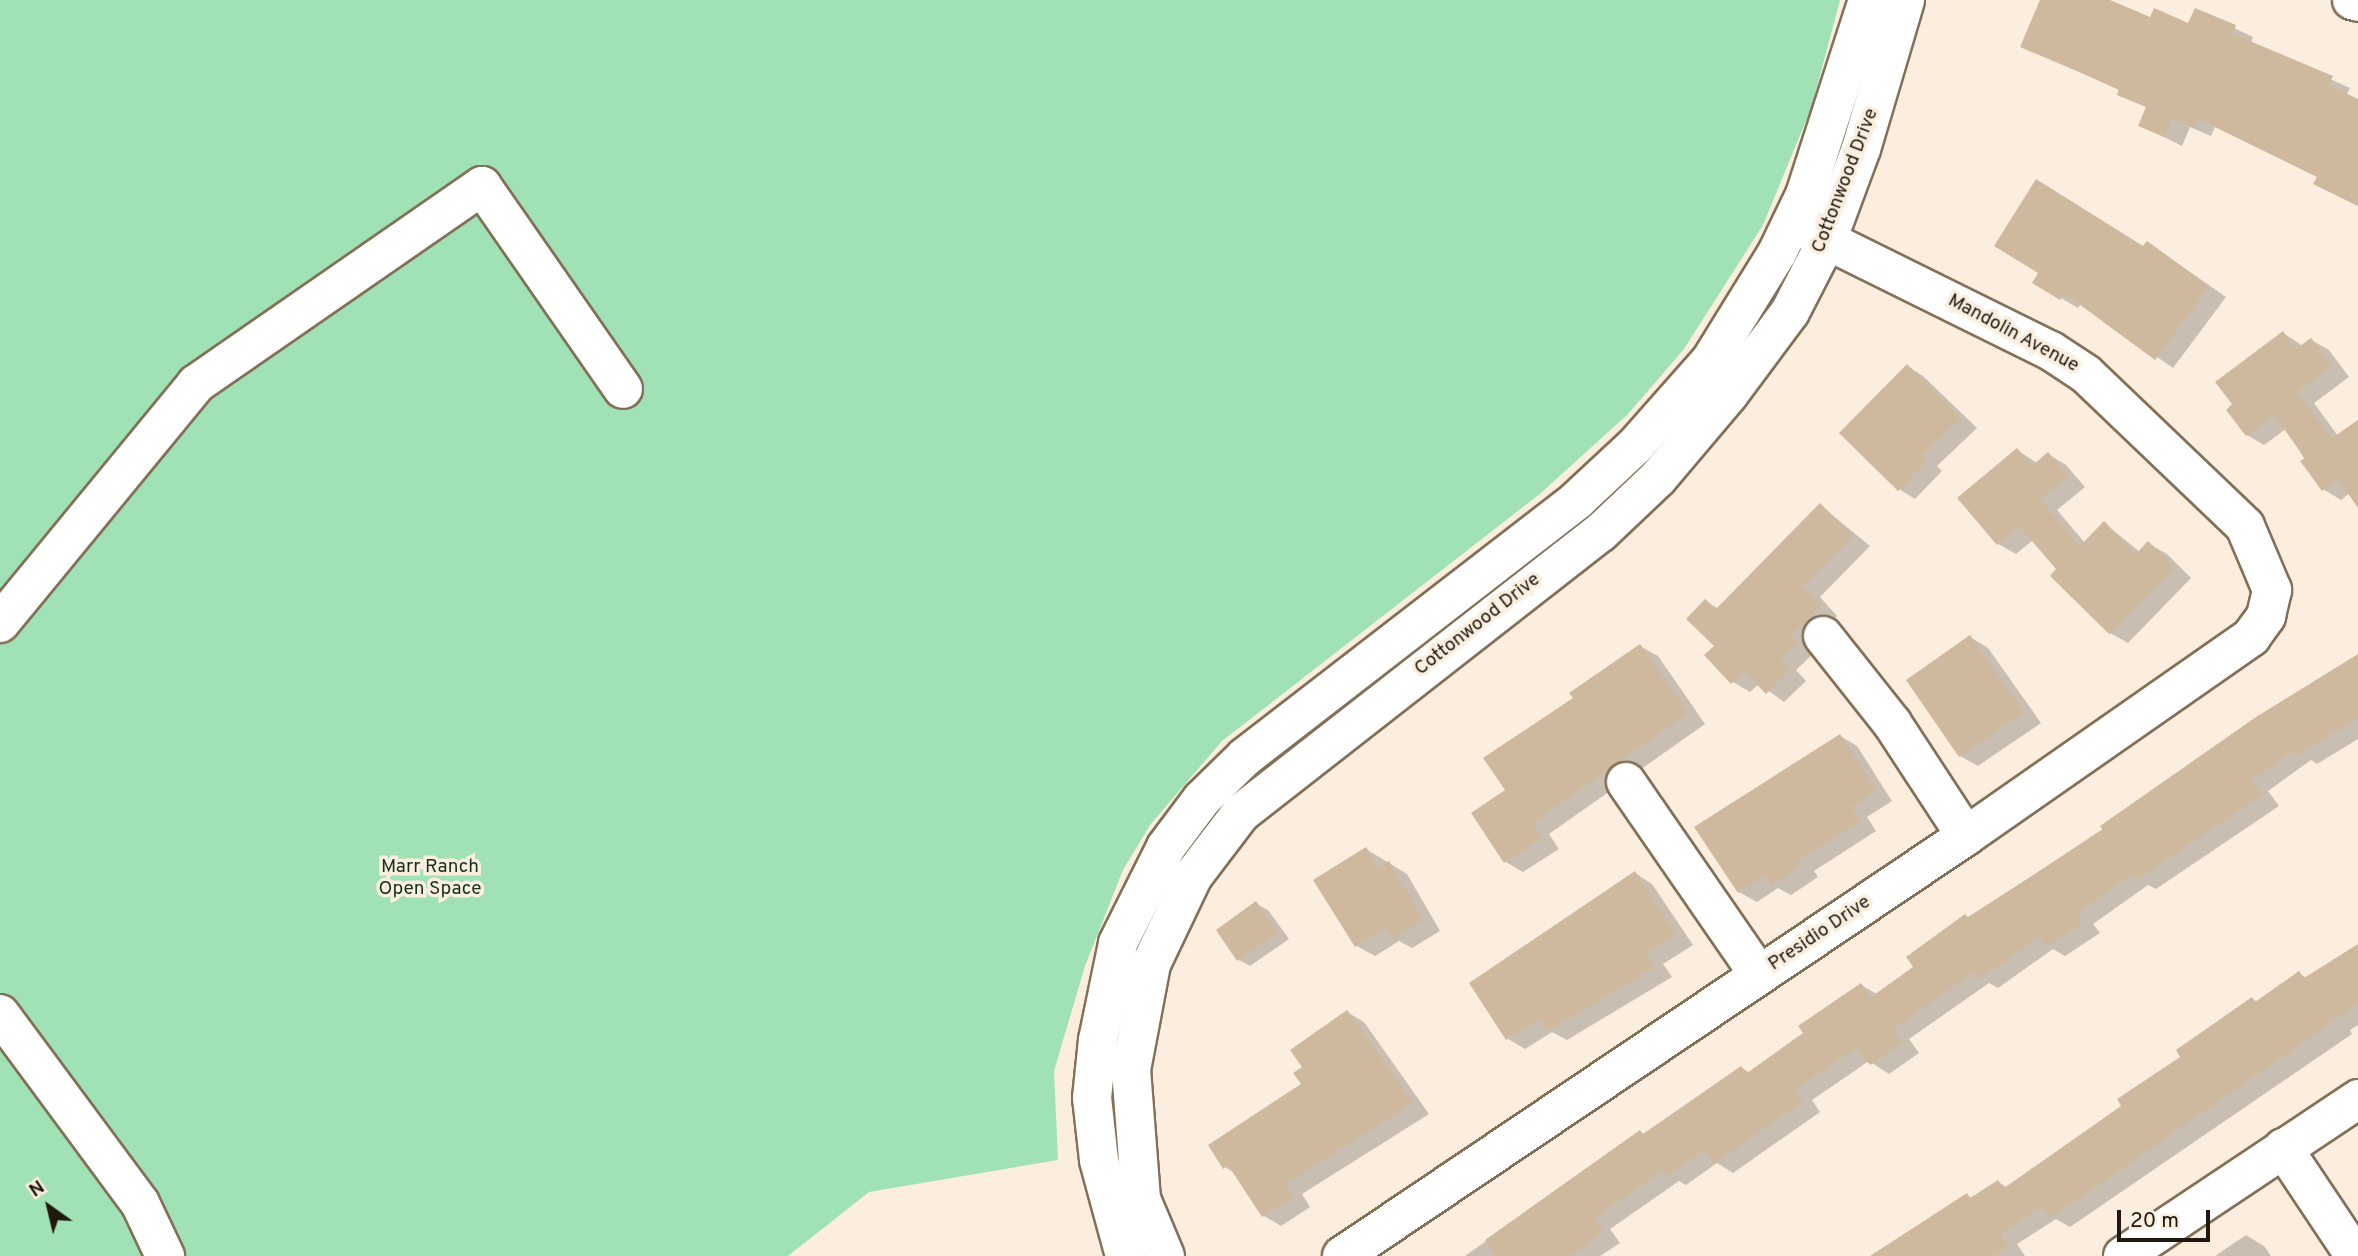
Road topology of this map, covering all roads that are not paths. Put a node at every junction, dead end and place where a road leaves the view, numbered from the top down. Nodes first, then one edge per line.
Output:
1 (1868, 0) edge
2 (1905, 0) edge
3 (2352, 0) edge
4 (2358, 2) edge
5 (1792, 223) junction
6 (1828, 237) junction
7 (623, 389) dead end
8 (2272, 590) joint
9 (0, 623) edge
10 (1823, 636) dead end
11 (1626, 782) dead end
12 (1966, 836) junction
13 (1759, 975) junction
14 (0, 1014) edge
15 (2358, 1099) edge
16 (2283, 1148) junction
17 (165, 1256) edge
18 (1125, 1256) edge
19 (1165, 1256) edge
20 (1342, 1256) edge
21 (2123, 1256) edge
22 (2355, 1256) edge

1 - 5 street, Cottonwood Drive
2 - 6 street, Cottonwood Drive
3 - 4 street
5 - 6 street, Mandolin Avenue
5 - 18 street, Cottonwood Drive
6 - 8 street, Mandolin Avenue
6 - 19 street, Cottonwood Drive
7 - 9 street
8 - 12 street, Presidio Drive
10 - 12 street
11 - 13 street
12 - 13 street, Presidio Drive
13 - 20 street, Presidio Drive
14 - 17 street
15 - 16 street
16 - 21 street
16 - 22 street

